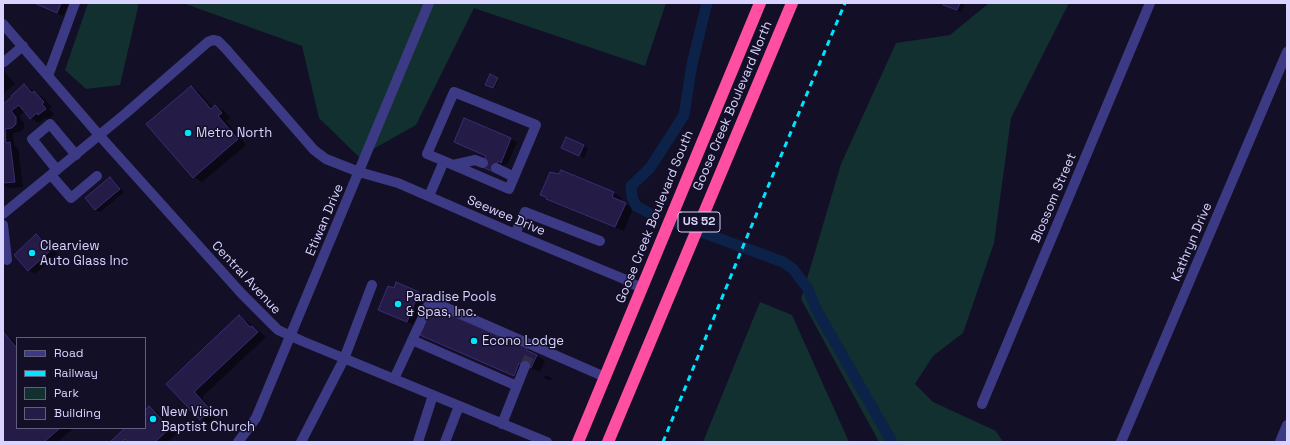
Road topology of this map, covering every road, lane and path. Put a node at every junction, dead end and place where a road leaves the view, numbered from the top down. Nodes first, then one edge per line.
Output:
1 (75, 3) edge
2 (429, 3) edge
3 (760, 3) edge
4 (792, 3) edge
5 (1150, 3) edge
6 (3, 24) edge
7 (23, 46) junction
8 (1287, 52) edge
9 (3, 61) edge
10 (48, 76) junction
11 (99, 135) junction
12 (76, 155) junction
13 (483, 163) dead end
14 (449, 164) junction
15 (496, 168) dead end
16 (54, 172) junction
17 (359, 172) junction
18 (97, 176) dead end
19 (514, 177) junction
20 (429, 196) junction
21 (3, 214) edge
22 (3, 225) edge
23 (515, 234) junction
24 (600, 241) dead end
25 (7, 260) dead end
26 (372, 285) dead end
27 (641, 288) junction
28 (291, 337) junction
29 (412, 340) junction
30 (344, 358) junction
31 (526, 366) tunnel mouth
32 (604, 377) junction
33 (394, 379) junction
34 (517, 386) junction
35 (433, 395) junction
36 (982, 404) dead end
37 (459, 406) junction
38 (621, 410) junction
39 (502, 424) junction
40 (1287, 425) edge
41 (238, 442) edge
42 (300, 442) edge
43 (418, 442) edge
44 (445, 442) edge
45 (547, 442) edge
46 (578, 442) edge
47 (598, 442) edge
48 (608, 442) edge
49 (1121, 442) edge
50 (1280, 442) edge

1 - 10 street
2 - 17 street, Etiwan Drive
3 - 27 highway, Goose Creek Boulevard South / US 52
4 - 38 highway, Goose Creek Boulevard North / US 52
5 - 36 street, Blossom Street
6 - 7 street, Central Avenue
7 - 9 street
7 - 10 street, Central Avenue
8 - 49 street, Kathryn Drive
10 - 11 street, Central Avenue
11 - 12 street
11 - 17 street, Seewee Drive
11 - 28 street, Central Avenue
12 - 16 street
12 - 16 street
13 - 14 street
14 - 19 street
14 - 19 street
14 - 20 street
15 - 19 street
16 - 18 street
16 - 21 street
17 - 20 street, Seewee Drive
17 - 28 street, Etiwan Drive
20 - 23 street, Seewee Drive
22 - 25 street
23 - 24 street
23 - 27 street, Seewee Drive
26 - 30 street
27 - 32 highway, Goose Creek Boulevard South / US 52
28 - 30 street, Central Avenue
28 - 41 street, Etiwan Drive
29 - 32 street
29 - 33 street
29 - 34 street
30 - 33 street, Central Avenue
30 - 42 street
31 - 34 street
32 - 46 highway, Goose Creek Boulevard South / US 52
33 - 35 street, Central Avenue
34 - 39 street
35 - 37 street, Central Avenue
35 - 43 street
37 - 39 street, Central Avenue
37 - 44 street
38 - 47 highway
38 - 48 highway, Goose Creek Boulevard North / US 52
39 - 45 street, Central Avenue
40 - 50 street

